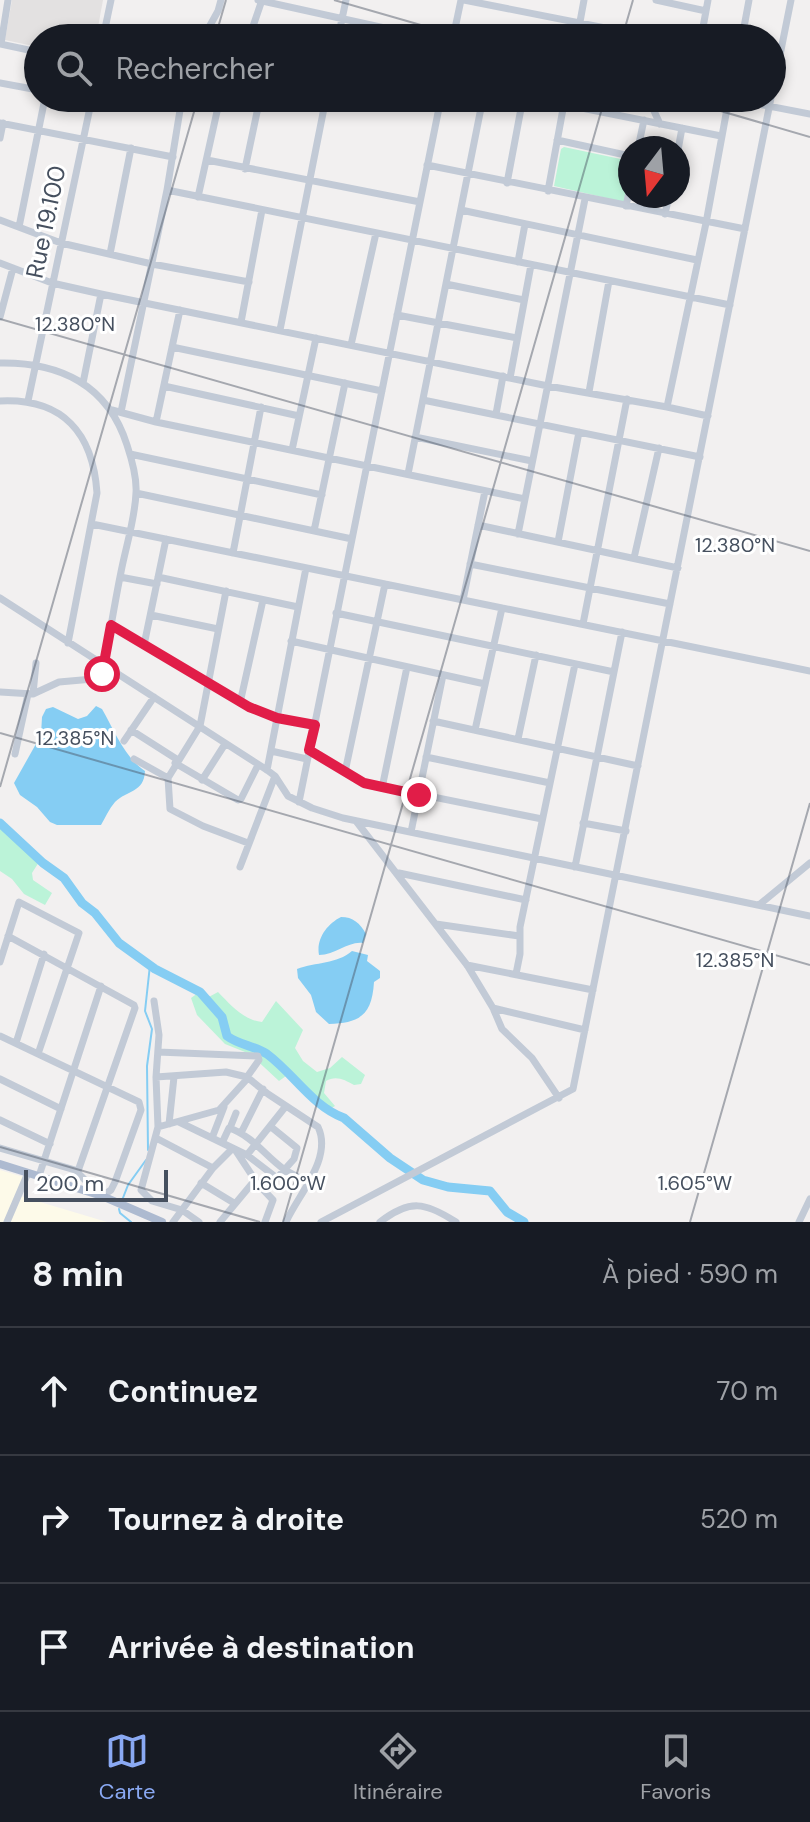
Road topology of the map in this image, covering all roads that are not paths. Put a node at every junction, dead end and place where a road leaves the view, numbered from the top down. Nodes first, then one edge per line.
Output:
1 (111, 0) edge
2 (221, 0) edge
3 (260, 0) edge
4 (346, 0) edge
5 (462, 0) edge
6 (584, 0) edge
7 (656, 0) edge
8 (708, 0) edge
9 (749, 0) edge
10 (791, 0) edge
11 (5, 4) edge
12 (503, 4) edge
13 (706, 11) junction
14 (342, 19) junction
15 (580, 23) junction
16 (106, 24) edge
17 (211, 24) edge
18 (253, 24) edge
19 (341, 24) edge
20 (365, 24) edge
21 (456, 24) edge
22 (585, 24) edge
23 (704, 24) edge
24 (745, 24) edge
25 (786, 25) edge
26 (0, 44) edge
27 (24, 49) edge
28 (0, 83) edge
29 (24, 87) edge
30 (786, 105) edge
31 (42, 112) edge
32 (89, 112) edge
33 (180, 112) edge
34 (217, 112) edge
35 (257, 112) edge
36 (323, 112) edge
37 (438, 112) edge
38 (480, 112) edge
39 (520, 112) edge
40 (562, 112) edge
41 (608, 112) edge
42 (654, 112) edge
43 (725, 112) edge
44 (769, 112) edge
45 (810, 114) edge
46 (644, 120) junction
47 (1, 123) edge
48 (660, 124) junction
49 (682, 128) junction
50 (39, 131) junction
51 (641, 136) edge
52 (681, 136) edge
53 (721, 136) junction
54 (0, 138) edge
55 (84, 139) junction
56 (557, 140) junction
57 (131, 148) junction
58 (618, 153) edge
59 (173, 157) junction
60 (207, 160) junction
61 (427, 165) junction
62 (245, 169) junction
63 (468, 174) junction
64 (309, 181) junction
65 (507, 183) junction
66 (167, 190) junction
67 (548, 191) junction
68 (198, 197) junction
69 (585, 199) junction
70 (420, 202) junction
71 (618, 205) edge
72 (636, 208) edge
73 (666, 208) edge
74 (262, 210) junction
75 (461, 210) junction
76 (665, 214) junction
77 (302, 218) junction
78 (0, 220) edge
79 (706, 223) junction
80 (525, 224) junction
81 (19, 227) junction
82 (745, 229) junction
83 (376, 233) junction
84 (578, 236) junction
85 (412, 240) junction
86 (61, 243) junction
87 (453, 249) junction
88 (110, 254) junction
89 (697, 260) junction
90 (518, 262) junction
91 (0, 263) edge
92 (152, 264) junction
93 (531, 265) junction
94 (13, 268) junction
95 (572, 273) junction
96 (609, 281) junction
97 (249, 282) junction
98 (52, 283) junction
99 (446, 284) junction
100 (101, 294) junction
101 (690, 297) junction
102 (524, 300) junction
103 (144, 303) junction
104 (1, 305) edge
105 (730, 305) junction
106 (180, 310) junction
107 (397, 315) junction
108 (0, 317) edge
109 (241, 322) junction
110 (438, 323) junction
111 (280, 330) junction
112 (316, 338) junction
113 (517, 338) junction
114 (351, 345) junction
115 (172, 347) junction
116 (390, 353) junction
117 (431, 361) junction
118 (0, 363) edge
119 (36, 364) junction
120 (308, 376) junction
121 (507, 377) junction
122 (83, 383) junction
123 (345, 383) junction
124 (164, 386) junction
125 (548, 386) junction
126 (382, 391) junction
127 (589, 392) junction
128 (627, 399) junction
129 (423, 400) junction
130 (0, 401) edge
131 (28, 401) junction
132 (261, 407) junction
133 (667, 407) junction
134 (117, 411) junction
135 (496, 414) junction
136 (299, 416) junction
137 (708, 416) junction
138 (156, 422) junction
139 (540, 424) junction
140 (579, 432) junction
141 (415, 437) junction
142 (619, 440) junction
143 (255, 442) junction
144 (659, 448) junction
145 (292, 450) junction
146 (130, 454) junction
147 (700, 457) junction
148 (330, 458) junction
149 (532, 461) junction
150 (367, 466) junction
151 (408, 474) junction
152 (248, 480) junction
153 (485, 491) junction
154 (136, 493) junction
155 (322, 495) junction
156 (525, 499) junction
157 (239, 516) junction
158 (92, 524) junction
159 (478, 525) junction
160 (314, 531) junction
161 (129, 532) junction
162 (518, 534) junction
163 (166, 539) junction
164 (352, 539) junction
165 (558, 542) junction
166 (598, 551) junction
167 (233, 553) junction
168 (634, 558) junction
169 (470, 564) junction
170 (306, 568) junction
171 (678, 568) junction
172 (345, 576) junction
173 (120, 577) junction
174 (157, 580) junction
175 (385, 584) junction
176 (590, 588) junction
177 (226, 591) junction
178 (0, 598) edge
179 (263, 600) junction
180 (463, 600) junction
181 (670, 604) junction
182 (298, 607) junction
183 (502, 608) junction
184 (336, 613) junction
185 (151, 615) junction
186 (376, 621) junction
187 (583, 624) junction
188 (111, 625) junction
189 (218, 629) junction
190 (622, 632) junction
191 (291, 641) junction
192 (663, 641) junction
193 (68, 643) junction
194 (144, 645) junction
195 (494, 646) junction
196 (330, 650) junction
197 (536, 655) junction
198 (369, 659) junction
199 (36, 663) dead end
200 (575, 664) junction
201 (103, 666) junction
202 (407, 667) junction
203 (810, 671) edge
204 (614, 672) junction
205 (443, 675) junction
206 (209, 683) junction
207 (485, 684) junction
208 (0, 692) edge
209 (30, 694) junction
210 (154, 697) junction
211 (240, 703) junction
212 (277, 718) junction
213 (433, 721) junction
214 (315, 725) junction
215 (200, 726) junction
216 (131, 730) junction
217 (475, 730) junction
218 (518, 739) junction
219 (124, 741) dead end
220 (225, 744) junction
221 (557, 748) junction
222 (271, 751) junction
223 (15, 754) dead end
224 (308, 755) junction
225 (597, 756) junction
226 (426, 757) junction
227 (134, 759) dead end
228 (176, 761) junction
229 (258, 765) junction
230 (638, 766) junction
231 (267, 770) junction
232 (345, 772) junction
233 (275, 776) junction
234 (168, 778) junction
235 (202, 780) junction
236 (550, 783) junction
237 (382, 788) junction
238 (419, 795) junction
239 (299, 802) junction
240 (542, 819) junction
241 (356, 821) junction
242 (583, 823) junction
243 (626, 831) junction
244 (411, 832) junction
245 (248, 843) junction
246 (534, 858) junction
247 (810, 863) edge
248 (240, 867) dead end
249 (575, 867) junction
250 (397, 873) junction
251 (617, 877) junction
252 (526, 900) junction
253 (759, 905) junction
254 (810, 916) edge
255 (436, 924) junction
256 (8, 936) junction
257 (519, 936) junction
258 (44, 954) junction
259 (0, 962) edge
260 (467, 965) junction
261 (67, 967) junction
262 (516, 974) junction
263 (101, 986) junction
264 (593, 990) junction
265 (154, 1001) dead end
266 (493, 1008) junction
267 (585, 1030) junction
268 (0, 1036) edge
269 (16, 1043) junction
270 (158, 1052) junction
271 (38, 1054) junction
272 (185, 1054) junction
273 (73, 1071) junction
274 (178, 1076) junction
275 (156, 1077) junction
276 (247, 1078) junction
277 (0, 1079) edge
278 (107, 1087) junction
279 (263, 1089) junction
280 (559, 1098) junction
281 (286, 1106) junction
282 (224, 1107) junction
283 (61, 1109) junction
284 (236, 1113) dead end
285 (0, 1120) edge
286 (179, 1122) junction
287 (169, 1124) junction
288 (270, 1126) junction
289 (158, 1127) junction
290 (230, 1128) junction
291 (241, 1133) junction
292 (156, 1138) junction
293 (212, 1138) junction
294 (222, 1143) junction
295 (50, 1144) junction
296 (256, 1144) junction
297 (0, 1148) edge
298 (234, 1150) junction
299 (247, 1155) junction
300 (45, 1160) junction
301 (0, 1164) edge
302 (213, 1168) junction
303 (285, 1170) junction
304 (78, 1171) junction
305 (28, 1173) junction
306 (39, 1176) junction
307 (255, 1180) junction
308 (308, 1182) junction
309 (201, 1183) junction
310 (87, 1191) junction
311 (102, 1196) junction
312 (810, 1199) edge
313 (234, 1203) junction
314 (182, 1210) junction
315 (7, 1222) edge
316 (162, 1222) edge
317 (173, 1222) edge
318 (199, 1222) edge
319 (220, 1222) edge
320 (265, 1222) edge
321 (286, 1222) edge
322 (321, 1222) edge
323 (380, 1222) edge
324 (456, 1222) edge
325 (799, 1222) edge

1 - 16 street
2 - 17 street
3 - 14 street
3 - 18 street
4 - 14 street
5 - 12 street
5 - 21 street
6 - 15 street
7 - 13 street
8 - 13 street
9 - 24 street
10 - 25 street
11 - 26 street
12 - 15 street
13 - 23 street
14 - 19 street
14 - 20 street
15 - 22 street
26 - 27 street
28 - 29 street
30 - 45 street
31 - 50 street
32 - 55 street, Rue 19.100
33 - 59 street
34 - 60 street
35 - 62 street
36 - 64 street
37 - 61 street
38 - 63 street
39 - 65 street
40 - 56 street
41 - 46 street
42 - 48 street
43 - 53 street
44 - 82 street
46 - 48 street
46 - 51 street
47 - 50 street
47 - 54 street
48 - 49 street
49 - 52 street
49 - 53 street
50 - 55 street
50 - 81 street
53 - 79 street
55 - 57 street
55 - 86 street, Rue 19.100
56 - 58 street
56 - 67 street
57 - 59 street
57 - 88 street
59 - 66 street
60 - 62 street
60 - 68 street
61 - 63 street
61 - 70 street
62 - 64 street
63 - 65 street
63 - 75 street
64 - 70 street
64 - 77 street
65 - 67 street
66 - 68 street
66 - 92 street
67 - 69 street
68 - 74 street
69 - 71 street
69 - 84 street
70 - 85 street
72 - 76 street
73 - 76 street
74 - 77 street
74 - 97 street
75 - 80 street
75 - 87 street
76 - 79 street
77 - 83 street
77 - 111 street
78 - 81 street
79 - 82 street
79 - 89 street
80 - 84 street
80 - 90 street
81 - 86 street
82 - 105 street
83 - 85 street
83 - 114 street
84 - 89 street
84 - 95 street
85 - 87 street
85 - 107 street
86 - 88 street
86 - 98 street, Rue 19.100
87 - 90 street
87 - 99 street
88 - 92 street
89 - 101 street
90 - 93 street
91 - 94 street
92 - 97 street
92 - 103 street
93 - 95 street
93 - 102 street
94 - 98 street
94 - 104 street
95 - 96 street
95 - 125 street
96 - 101 street
96 - 127 street
97 - 109 street
98 - 100 street
98 - 119 street, Rue 19.100
99 - 102 street
99 - 110 street
100 - 103 street
100 - 122 street
101 - 105 street
101 - 133 street
102 - 113 street
103 - 106 street
103 - 134 street
104 - 108 street
105 - 137 street
106 - 109 street
106 - 115 street
107 - 110 street
107 - 116 street
109 - 111 street
110 - 113 street
110 - 117 street
111 - 112 street
112 - 114 street
112 - 120 street
113 - 121 street
114 - 116 street
115 - 120 street
115 - 124 street
116 - 117 street
116 - 126 street
117 - 121 street
117 - 129 street
118 - 119 street
119 - 122 street
119 - 131 street, Rue 19.100
120 - 123 street
120 - 136 street
121 - 125 street
121 - 135 street
122 - 134 street
123 - 126 street
123 - 148 street
124 - 132 street
124 - 138 street
125 - 127 street
125 - 139 street
126 - 150 street
127 - 128 street
128 - 133 street
128 - 142 street
129 - 135 street
129 - 141 street
130 - 131 street
131 - 158 street
132 - 136 street
132 - 143 street
133 - 137 street
134 - 138 street
134 - 146 street
135 - 139 street
136 - 145 street
137 - 147 street
138 - 143 street
139 - 140 street
139 - 149 street
140 - 142 street
140 - 165 street
141 - 149 street
141 - 151 street
142 - 144 street
142 - 166 street
143 - 145 street
143 - 152 street
144 - 147 street
144 - 168 street
145 - 148 street
146 - 152 street
146 - 154 street
147 - 171 street
148 - 150 street
148 - 155 street
149 - 156 street
150 - 151 street
150 - 164 street
151 - 153 street
152 - 155 street
152 - 157 street
153 - 156 street
153 - 159 street
154 - 157 street
154 - 161 street
155 - 160 street
156 - 162 street
157 - 160 street
157 - 167 street
158 - 161 street
158 - 193 street
159 - 162 street
159 - 169 street
160 - 164 street
161 - 163 street
161 - 173 street
162 - 165 street
163 - 167 street
163 - 174 street
164 - 172 street
165 - 166 street
166 - 168 street
166 - 176 street
167 - 170 street
168 - 171 street
169 - 176 street
169 - 180 street
170 - 172 street
170 - 182 street
171 - 181 street
172 - 175 street
172 - 184 street
173 - 174 street
173 - 188 street
174 - 177 street
174 - 185 street
175 - 180 street
175 - 186 street
176 - 181 street
176 - 187 street
177 - 179 street
177 - 189 street
178 - 193 street
179 - 182 street
179 - 211 street
180 - 183 street
181 - 192 street
182 - 191 street
183 - 187 street
183 - 195 street
184 - 186 street
184 - 196 street
185 - 189 street
185 - 194 street
186 - 195 street
186 - 198 street
187 - 190 street
188 - 194 street
188 - 201 street
189 - 206 street
190 - 192 street
190 - 204 street
191 - 196 street
191 - 212 street
192 - 203 street
192 - 230 street
193 - 201 street
194 - 206 street
195 - 197 street
195 - 207 street
196 - 198 street
196 - 214 street
197 - 200 street
197 - 218 street
198 - 202 street
198 - 232 street
199 - 209 street
200 - 204 street
200 - 221 street
201 - 209 street
201 - 210 street
202 - 205 street
202 - 237 street
204 - 225 street
205 - 207 street
205 - 213 street
206 - 211 street
206 - 215 street
207 - 217 street
208 - 209 street
209 - 223 street
210 - 215 street
210 - 216 street
211 - 212 street
212 - 214 street
212 - 222 street
213 - 217 street
213 - 226 street
214 - 224 street
215 - 220 street
215 - 228 street
216 - 219 street
216 - 228 street
217 - 218 street
218 - 221 street
220 - 229 street
220 - 235 street
221 - 225 street
221 - 236 street
222 - 224 street
222 - 231 street
224 - 232 street
224 - 239 street
225 - 230 street
225 - 242 street
226 - 236 street
226 - 238 street
227 - 234 street
228 - 234 street
228 - 235 street
229 - 231 street
229 - 235 street
230 - 243 street
231 - 233 street
232 - 237 street
233 - 239 street
233 - 245 street
234 - 245 street
236 - 240 street
237 - 238 street
238 - 240 street
238 - 244 street
239 - 241 street
240 - 246 street
241 - 244 street
241 - 250 street
242 - 243 street
242 - 249 street
243 - 251 street
244 - 246 street
245 - 248 street
246 - 249 street
246 - 252 street
247 - 253 street
249 - 251 street
250 - 252 street
250 - 255 street
251 - 253 street
251 - 264 street
252 - 257 street
253 - 254 street
255 - 257 street
255 - 260 street
256 - 258 street
256 - 259 street
256 - 261 street
257 - 262 street
258 - 261 street
258 - 269 street
260 - 262 street
260 - 266 street
261 - 263 street
261 - 271 street
262 - 264 street
263 - 273 street
263 - 278 street
264 - 267 street
265 - 270 street
266 - 267 street
266 - 280 street
267 - 280 street
268 - 269 street
269 - 271 street
270 - 272 street
270 - 275 street
271 - 273 street
272 - 274 street
272 - 276 street
273 - 278 street
273 - 283 street
274 - 275 street
274 - 276 street
274 - 287 street
275 - 289 street
276 - 279 street
276 - 282 street
277 - 283 street
278 - 304 street
278 - 311 street
279 - 281 street
279 - 291 street
280 - 322 street
281 - 288 street
281 - 308 street
282 - 286 street
282 - 293 street
283 - 295 street
284 - 290 street
285 - 295 street
286 - 287 street
286 - 293 street
287 - 289 street
288 - 296 street
288 - 303 street
289 - 292 street
290 - 291 street
290 - 294 street
291 - 296 street
292 - 302 street
292 - 314 street
293 - 294 street
294 - 298 street
295 - 300 street
296 - 299 street
296 - 303 street
297 - 300 street
298 - 299 street
298 - 302 street
298 - 307 street
299 - 303 street
300 - 304 street
300 - 306 street
301 - 305 main road
302 - 309 street
303 - 308 street
304 - 310 street
305 - 306 main road
305 - 315 street
306 - 310 main road
307 - 313 street
307 - 320 street
308 - 321 street
309 - 313 street
309 - 314 street
310 - 311 main road
311 - 316 main road
312 - 325 street
313 - 319 street
314 - 317 street
314 - 318 street
323 - 324 street

